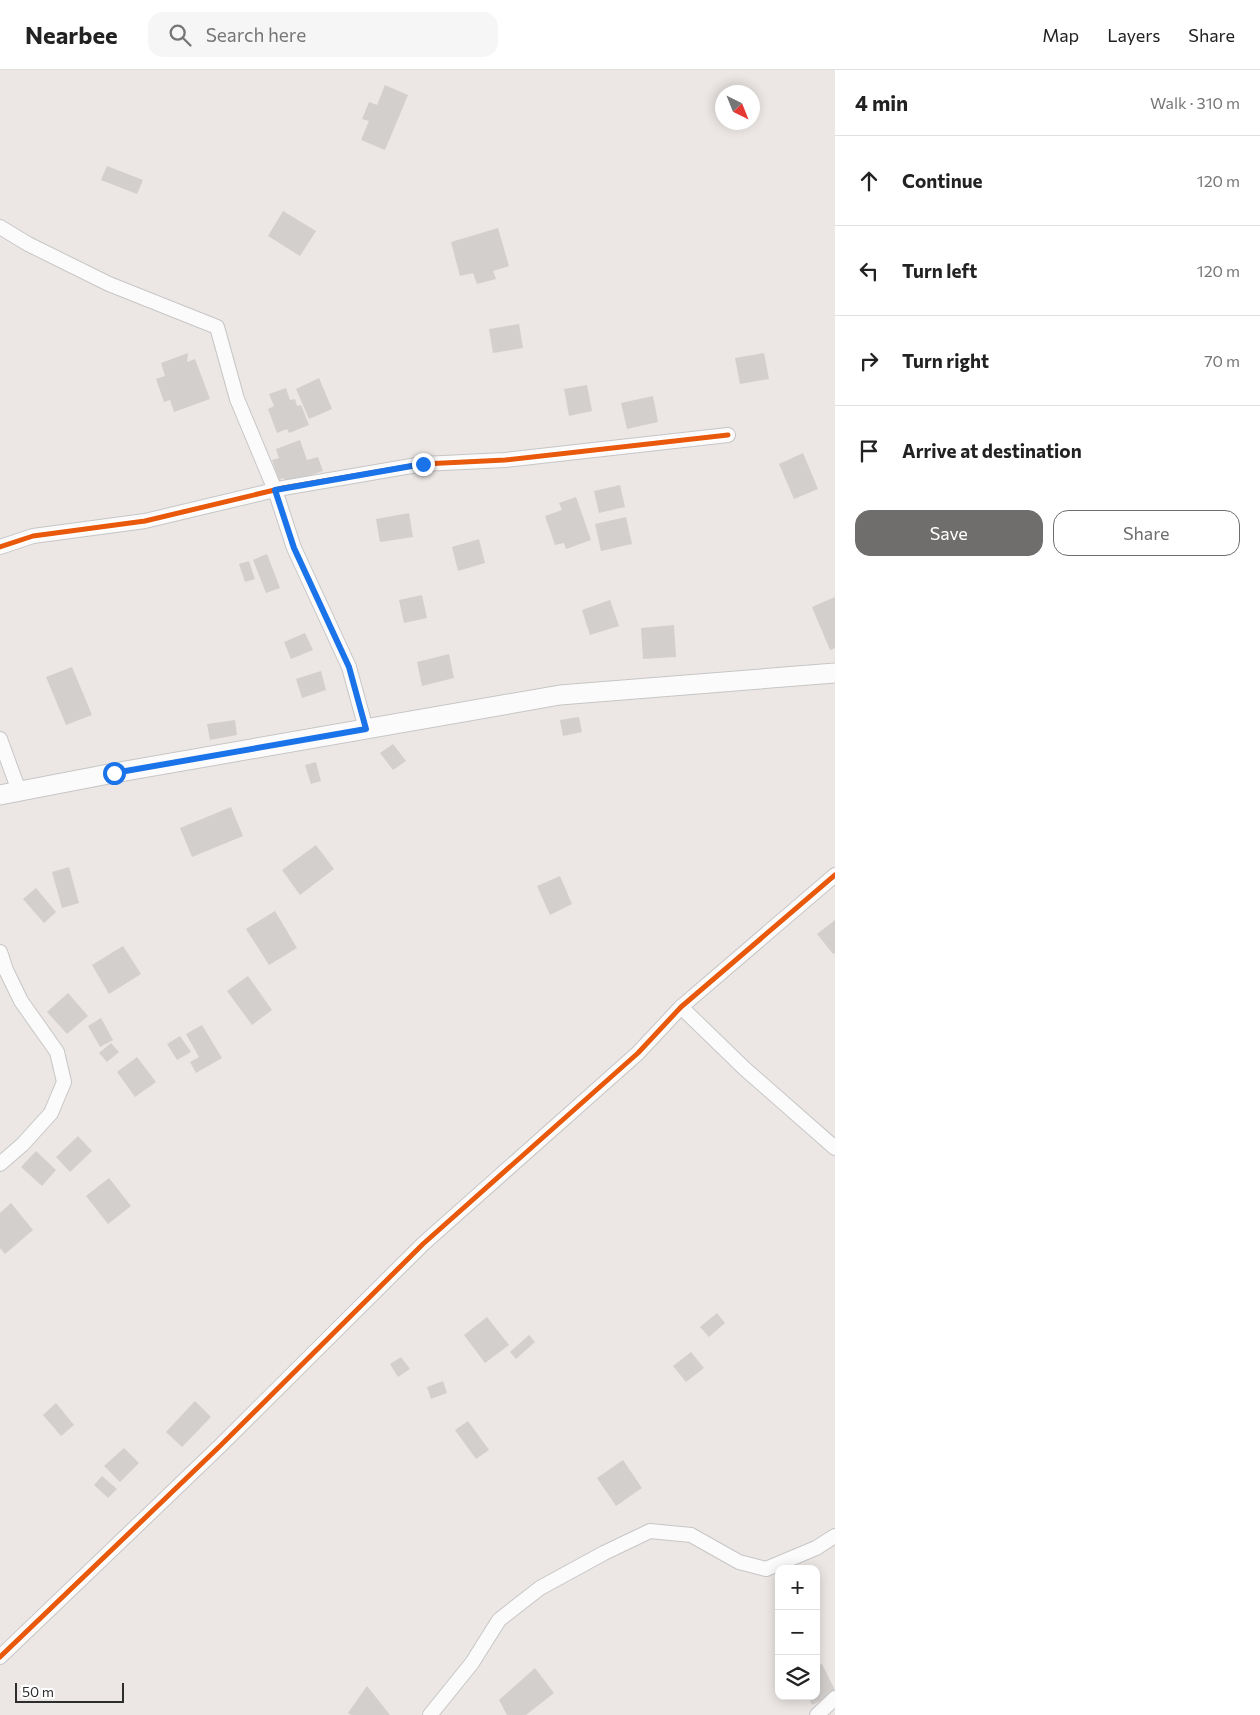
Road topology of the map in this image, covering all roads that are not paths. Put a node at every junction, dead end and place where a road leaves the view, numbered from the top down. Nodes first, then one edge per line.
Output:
1 (0, 227) edge
2 (728, 435) dead end
3 (275, 490) junction
4 (0, 547) edge
5 (835, 672) edge
6 (366, 729) junction
7 (0, 739) edge
8 (19, 791) junction
9 (0, 795) edge
10 (835, 875) edge
11 (0, 952) edge
12 (5, 984) edge
13 (681, 1007) junction
14 (835, 1148) edge
15 (0, 1164) edge
16 (835, 1536) edge
17 (0, 1657) edge
18 (835, 1698) edge
19 (430, 1715) edge
20 (817, 1715) edge

1 - 3 street
2 - 3 street
3 - 4 street
3 - 6 street
5 - 6 main road
6 - 8 main road
7 - 8 street
8 - 9 main road
10 - 13 street
11 - 12 street
12 - 15 street
13 - 14 street
13 - 17 street
16 - 19 street
18 - 20 street

